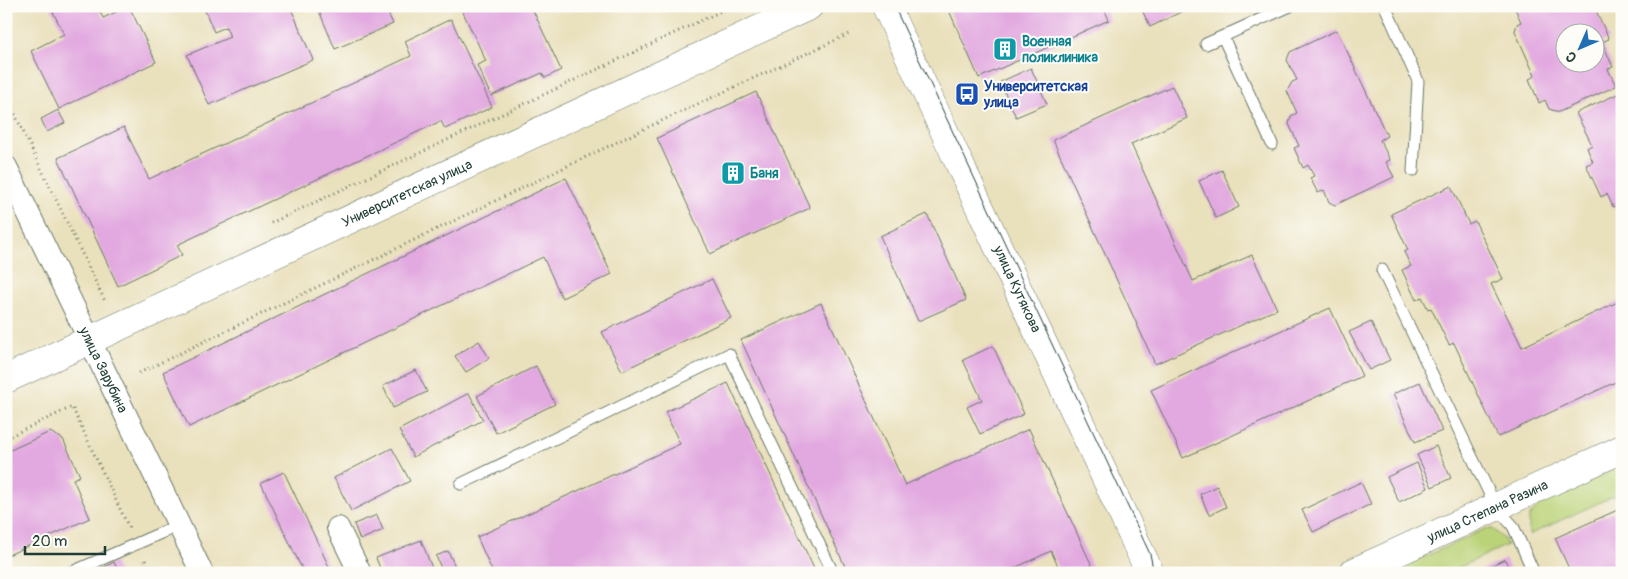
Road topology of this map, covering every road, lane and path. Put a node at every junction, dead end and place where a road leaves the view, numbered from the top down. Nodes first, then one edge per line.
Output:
1 (732, 6) edge
2 (809, 6) edge
3 (886, 6) edge
4 (1290, 6) edge
5 (1385, 6) edge
6 (851, 33) dead end
7 (1223, 36) junction
8 (1206, 44) dead end
9 (6, 96) edge
10 (1272, 144) dead end
11 (6, 167) edge
12 (1414, 171) dead end
13 (266, 225) dead end
14 (1382, 270) dead end
15 (114, 297) dead end
16 (89, 341) junction
17 (139, 373) dead end
18 (6, 379) edge
19 (6, 438) edge
20 (1622, 449) edge
21 (461, 484) dead end
22 (1496, 507) junction
23 (179, 525) junction
24 (338, 528) dead end
25 (136, 543) junction
26 (70, 573) edge
27 (150, 573) edge
28 (202, 573) edge
29 (360, 573) edge
30 (833, 573) edge
31 (1150, 573) edge
32 (1352, 573) edge
33 (1534, 573) edge

1 - 13 path
2 - 16 street, Университетская улица
3 - 31 street, улица Кутякова
4 - 7 lane
5 - 12 lane
6 - 17 path
7 - 8 lane
7 - 10 lane
9 - 15 path
11 - 16 street, улица Зарубина
14 - 22 lane
16 - 18 street, Университетская улица
16 - 23 street, улица Зарубина
19 - 25 path
20 - 22 street, улица Степана Разина
21 - 30 lane
22 - 32 street, улица Степана Разина
22 - 33 lane
23 - 25 lane
23 - 28 street, улица Зарубина
24 - 29 street
25 - 26 lane
25 - 27 path

